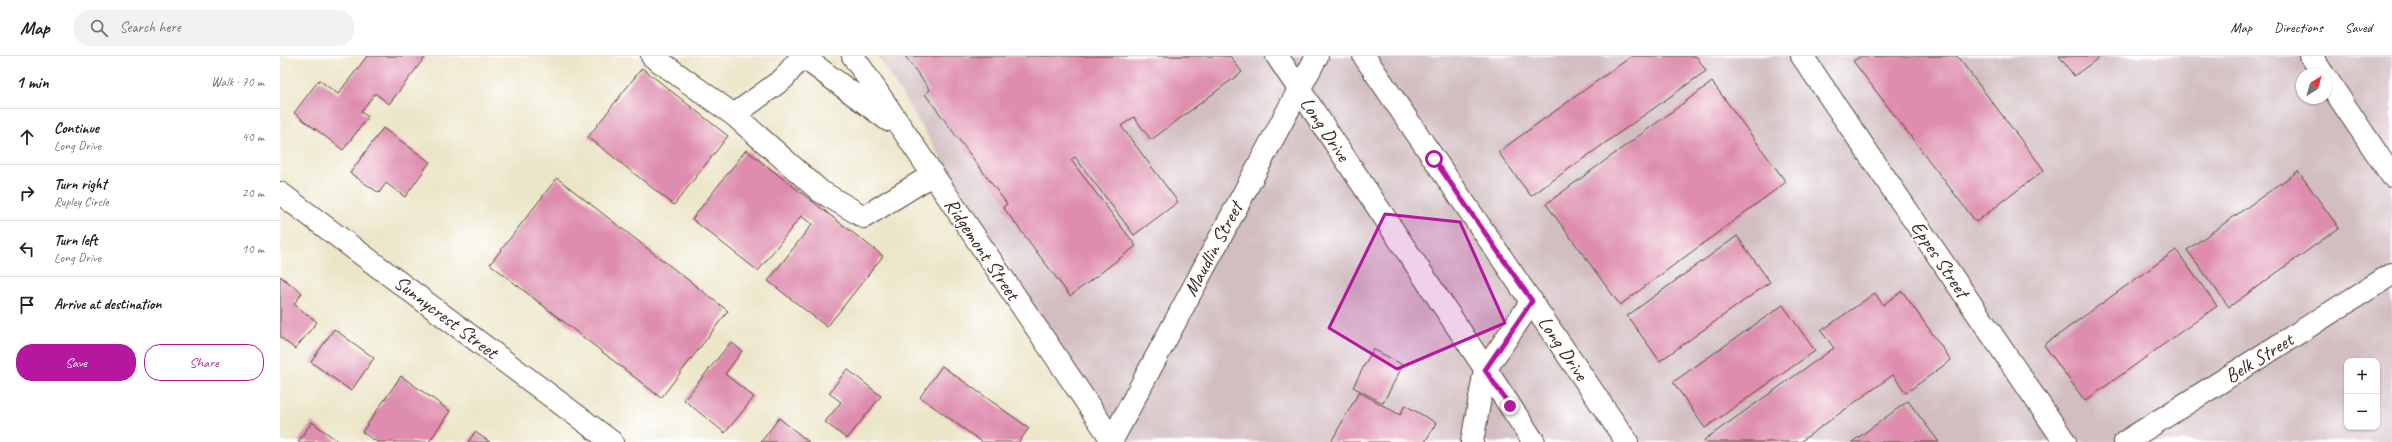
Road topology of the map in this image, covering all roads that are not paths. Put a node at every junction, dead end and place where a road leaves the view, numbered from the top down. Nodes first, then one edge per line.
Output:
1 (652, 56) edge
2 (802, 56) edge
3 (853, 56) edge
4 (1277, 56) edge
5 (1317, 56) edge
6 (1364, 56) edge
7 (1802, 56) edge
8 (2311, 56) edge
9 (2319, 68) edge
10 (2332, 87) edge
11 (1298, 88) junction
12 (734, 115) junction
13 (900, 129) junction
14 (932, 176) junction
15 (2392, 176) edge
16 (280, 193) edge
17 (2392, 274) edge
18 (1532, 301) junction
19 (1485, 370) junction
20 (1111, 441) edge
21 (612, 442) edge
22 (1472, 442) edge
23 (1534, 442) edge
24 (1627, 442) edge
25 (2065, 442) edge
26 (2125, 442) edge

1 - 12 street
2 - 12 street
2 - 13 street
3 - 13 street, Ridgemont Street
4 - 11 street, Long Drive
5 - 11 street, Maudlin Street
6 - 18 street, Long Drive
7 - 25 street, Eppes Street
8 - 9 street
10 - 15 street
11 - 19 street, Long Drive
11 - 20 street, Maudlin Street
12 - 14 street
13 - 14 street, Ridgemont Street
14 - 20 street, Ridgemont Street
16 - 21 street, Sunnycrest Street
17 - 26 street, Belk Street
18 - 19 street
18 - 24 street, Long Drive
19 - 22 street
19 - 23 street, Long Drive

